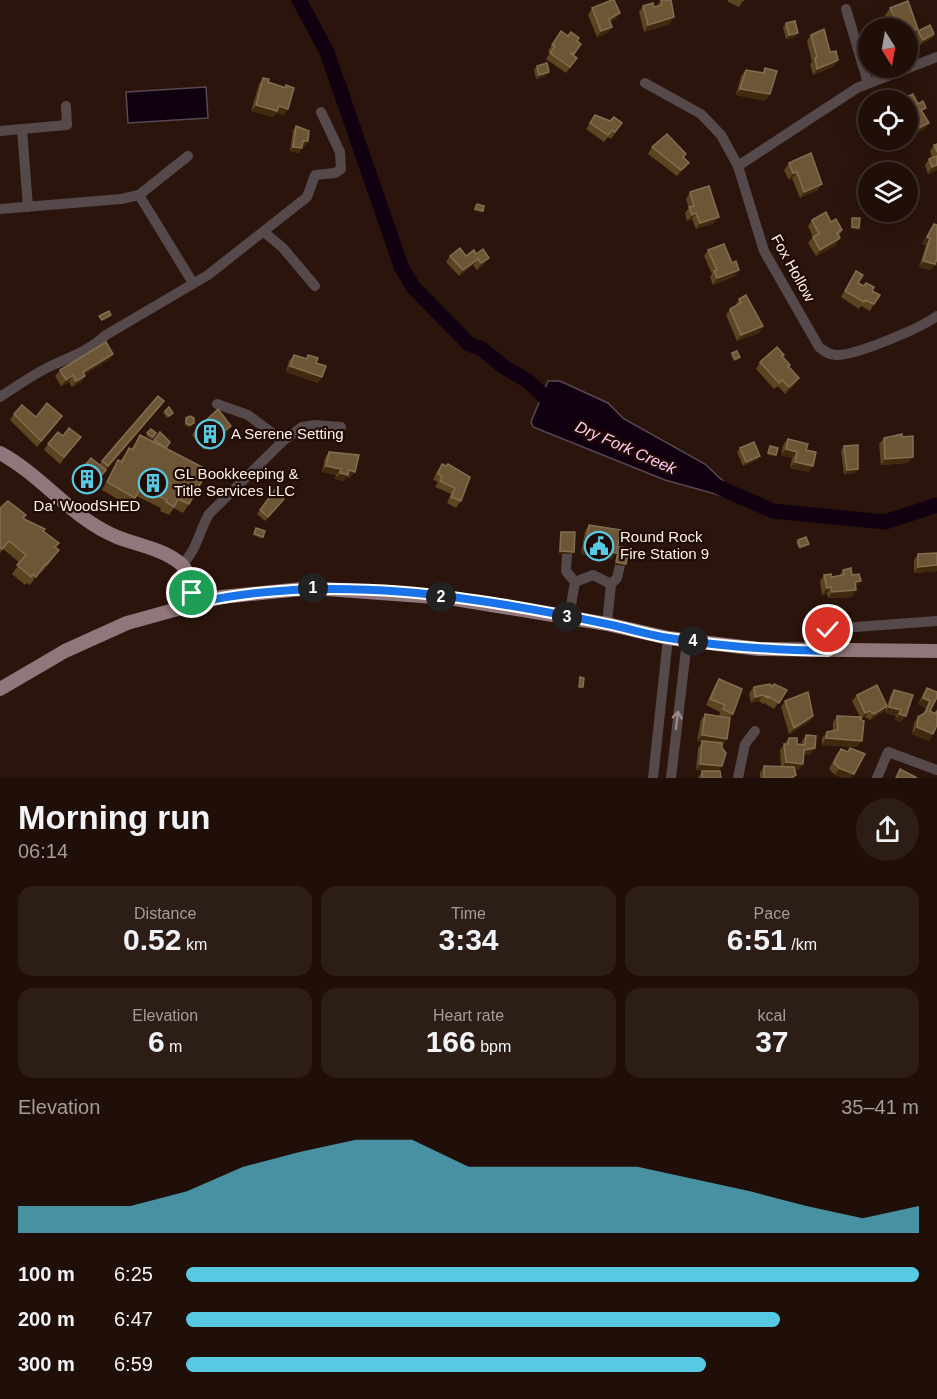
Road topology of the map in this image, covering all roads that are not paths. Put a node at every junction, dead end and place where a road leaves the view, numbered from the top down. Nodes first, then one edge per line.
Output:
1 (846, 9) dead end
2 (937, 57) edge
3 (645, 83) dead end
4 (868, 83) junction
5 (66, 106) dead end
6 (321, 112) dead end
7 (22, 129) junction
8 (0, 130) edge
9 (188, 156) dead end
10 (738, 166) junction
11 (139, 195) junction
12 (28, 207) junction
13 (0, 209) edge
14 (264, 232) junction
15 (193, 283) junction
16 (315, 286) dead end
17 (937, 316) edge
18 (0, 397) edge
19 (217, 404) dead end
20 (341, 427) dead end
21 (283, 441) junction
22 (0, 453) edge
23 (567, 554) edge
24 (182, 565) junction
25 (620, 565) edge
26 (575, 582) junction
27 (611, 584) junction
28 (196, 603) junction
29 (569, 617) junction
30 (937, 621) edge
31 (607, 624) junction
32 (668, 638) junction
33 (687, 641) junction
34 (828, 651) junction
35 (937, 651) edge
36 (0, 689) edge
37 (755, 731) dead end
38 (937, 770) edge
39 (653, 778) edge
40 (671, 778) edge
41 (738, 778) edge
42 (877, 778) edge

1 - 4 street
2 - 4 street
3 - 10 street, Fox Hollow
4 - 10 street
5 - 7 street
6 - 14 street
7 - 8 street
7 - 12 street
9 - 11 street
10 - 17 street, Fox Hollow
11 - 12 street
11 - 15 street
12 - 13 street
14 - 15 street
14 - 16 street
15 - 18 street
19 - 21 street
20 - 21 street
21 - 24 street
22 - 24 main road
23 - 26 street
24 - 28 main road
25 - 27 street
26 - 27 street
26 - 29 street
27 - 31 street
28 - 29 main road
28 - 36 main road
29 - 31 main road
30 - 34 street
31 - 32 main road
32 - 33 main road
32 - 39 street
33 - 34 main road
40 -> 33 street
34 - 35 main road
37 - 41 street
38 - 42 street

